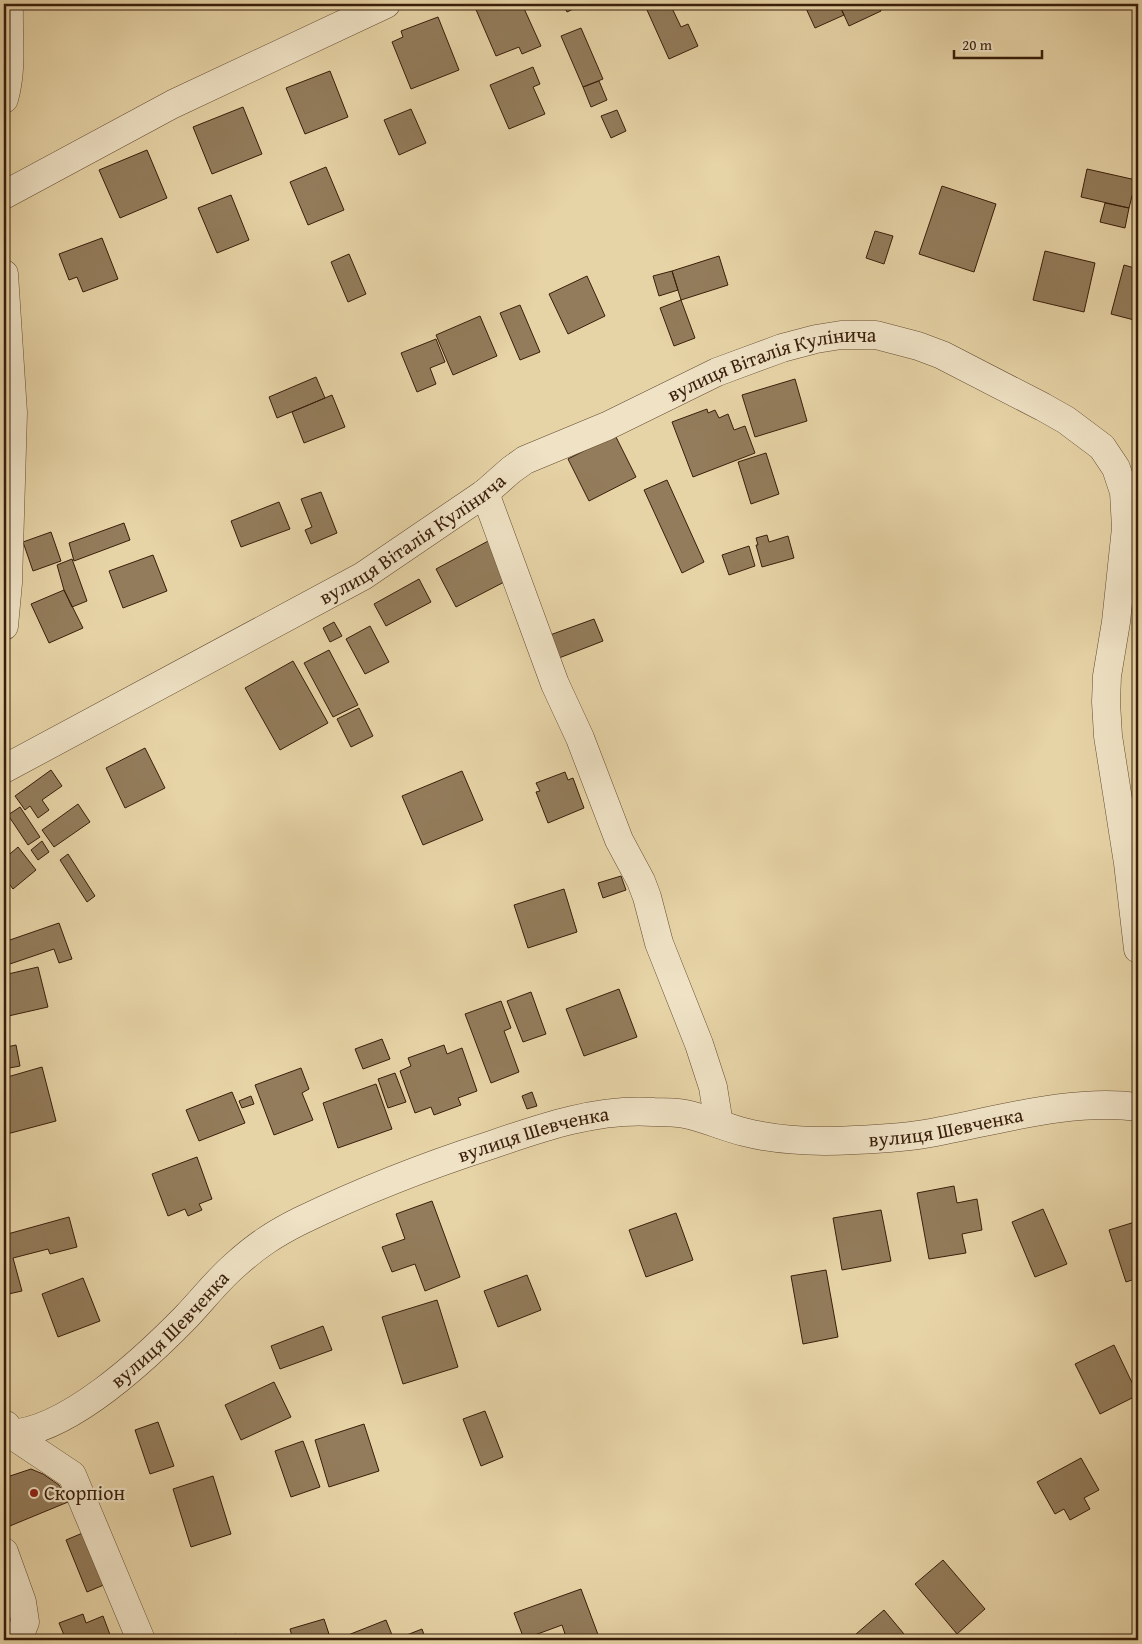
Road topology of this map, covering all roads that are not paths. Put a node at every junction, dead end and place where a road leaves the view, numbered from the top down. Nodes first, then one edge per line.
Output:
1 (9, 4) edge
2 (386, 4) edge
3 (4, 99) edge
4 (4, 195) edge
5 (4, 274) edge
6 (485, 493) junction
7 (4, 626) edge
8 (4, 769) edge
9 (1138, 949) edge
10 (1138, 1107) edge
11 (720, 1124) junction
12 (6, 1430) edge
13 (4, 1552) edge
14 (18, 1640) edge
15 (141, 1640) edge

1 - 3 street
2 - 4 street
5 - 7 street
6 - 8 street, вулиця Віталія Кулінича
6 - 9 street, вулиця Віталія Кулінича
6 - 11 street
10 - 11 street, вулиця Шевченка
11 - 12 street, вулиця Шевченка
12 - 15 street
13 - 14 street

